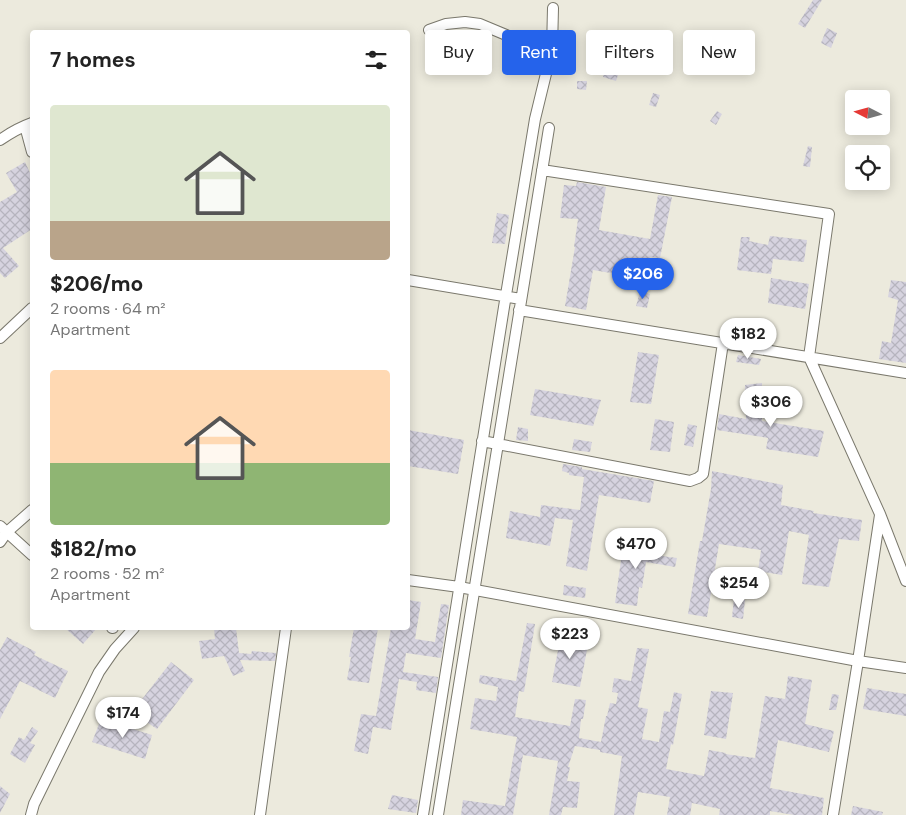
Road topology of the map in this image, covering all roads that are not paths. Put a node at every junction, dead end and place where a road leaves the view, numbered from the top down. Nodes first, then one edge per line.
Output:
1 (553, 8) dead end
2 (429, 30) dead end
3 (552, 30) edge
4 (502, 33) edge
5 (546, 75) edge
6 (29, 125) edge
7 (549, 128) dead end
8 (0, 140) edge
9 (542, 170) junction
10 (410, 280) edge
11 (506, 296) junction
12 (520, 305) junction
13 (30, 310) edge
14 (0, 338) edge
15 (723, 343) junction
16 (809, 356) junction
17 (906, 373) edge
18 (482, 441) junction
19 (498, 444) junction
20 (30, 511) edge
21 (880, 514) junction
22 (4, 529) edge
23 (0, 542) edge
24 (30, 553) edge
25 (410, 580) edge
26 (906, 581) edge
27 (459, 587) junction
28 (474, 590) junction
29 (132, 630) edge
30 (286, 630) edge
31 (858, 661) junction
32 (906, 668) edge
33 (31, 815) edge
34 (260, 815) edge
35 (423, 815) edge
36 (438, 815) edge
37 (833, 815) edge

1 - 3 street
2 - 4 street
5 - 11 street
6 - 8 street
7 - 9 street
9 - 12 street
9 - 16 street
10 - 11 street
11 - 12 street
11 - 18 street
12 - 15 street
12 - 19 street
13 - 14 street
15 - 16 street
15 - 19 street
16 - 17 street
16 - 21 street
18 - 19 street
18 - 27 street
19 - 28 street
20 - 22 street
21 - 26 street
21 - 31 street
22 - 23 street
22 - 24 street
25 - 27 street
27 - 28 street
27 - 35 street
28 - 31 street
28 - 36 street
29 - 33 street
30 - 34 street
31 - 32 street
31 - 37 street

